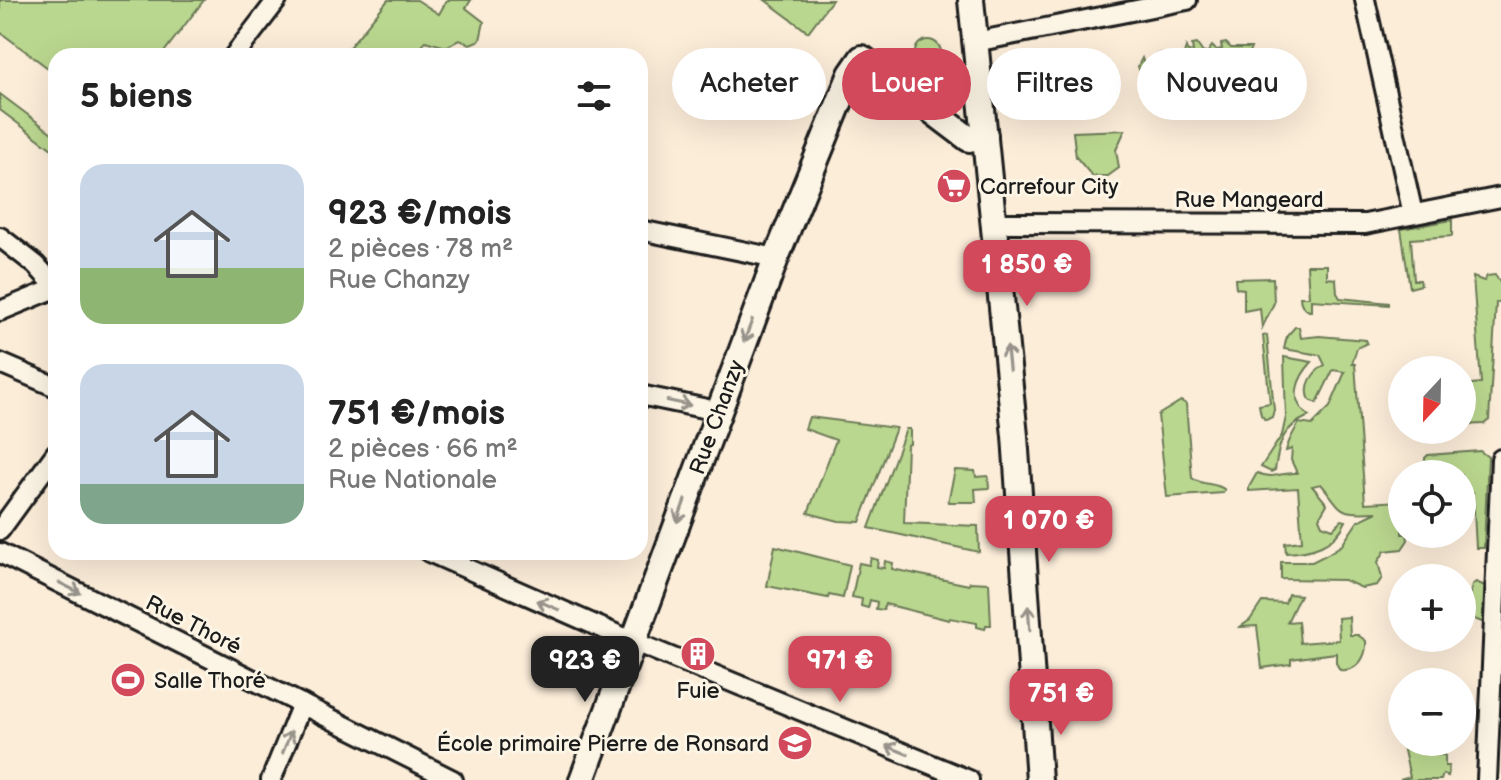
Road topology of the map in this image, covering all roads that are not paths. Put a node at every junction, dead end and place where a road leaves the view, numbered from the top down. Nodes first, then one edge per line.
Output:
1 (277, 0) edge
2 (971, 0) edge
3 (1187, 0) edge
4 (1365, 0) edge
5 (975, 42) junction
6 (240, 48) edge
7 (985, 136) junction
8 (1501, 197) edge
9 (1413, 214) junction
10 (994, 223) junction
11 (648, 232) edge
12 (0, 237) edge
13 (776, 258) junction
14 (48, 279) edge
15 (48, 291) edge
16 (0, 311) edge
17 (0, 363) edge
18 (48, 384) edge
19 (648, 397) edge
20 (717, 411) junction
21 (1501, 459) edge
22 (48, 464) edge
23 (0, 530) edge
24 (0, 553) edge
25 (447, 560) edge
26 (634, 642) junction
27 (302, 704) junction
28 (271, 780) edge
29 (453, 780) edge
30 (582, 780) edge
31 (969, 780) edge
32 (1039, 780) edge
33 (1487, 780) edge

1 - 6 street
2 - 5 main road
3 - 5 street
4 - 9 street
5 - 7 main road
7 - 10 main road
7 - 13 main road, Rue Chanzy
8 - 9 street, Rue Mangeard
9 - 10 street, Rue Mangeard
32 -> 10 main road
11 - 13 street
12 - 14 street
13 -> 20 main road, Rue Chanzy
15 - 16 street
17 - 18 street
19 -> 20 street
20 -> 26 main road, Rue Chanzy
21 - 33 street
22 - 23 street
24 -> 27 street, Rue Thoré
26 -> 25 street
26 - 30 main road, Rue Chanzy
31 -> 26 street
28 -> 27 street
27 - 29 street, Rue Thoré

